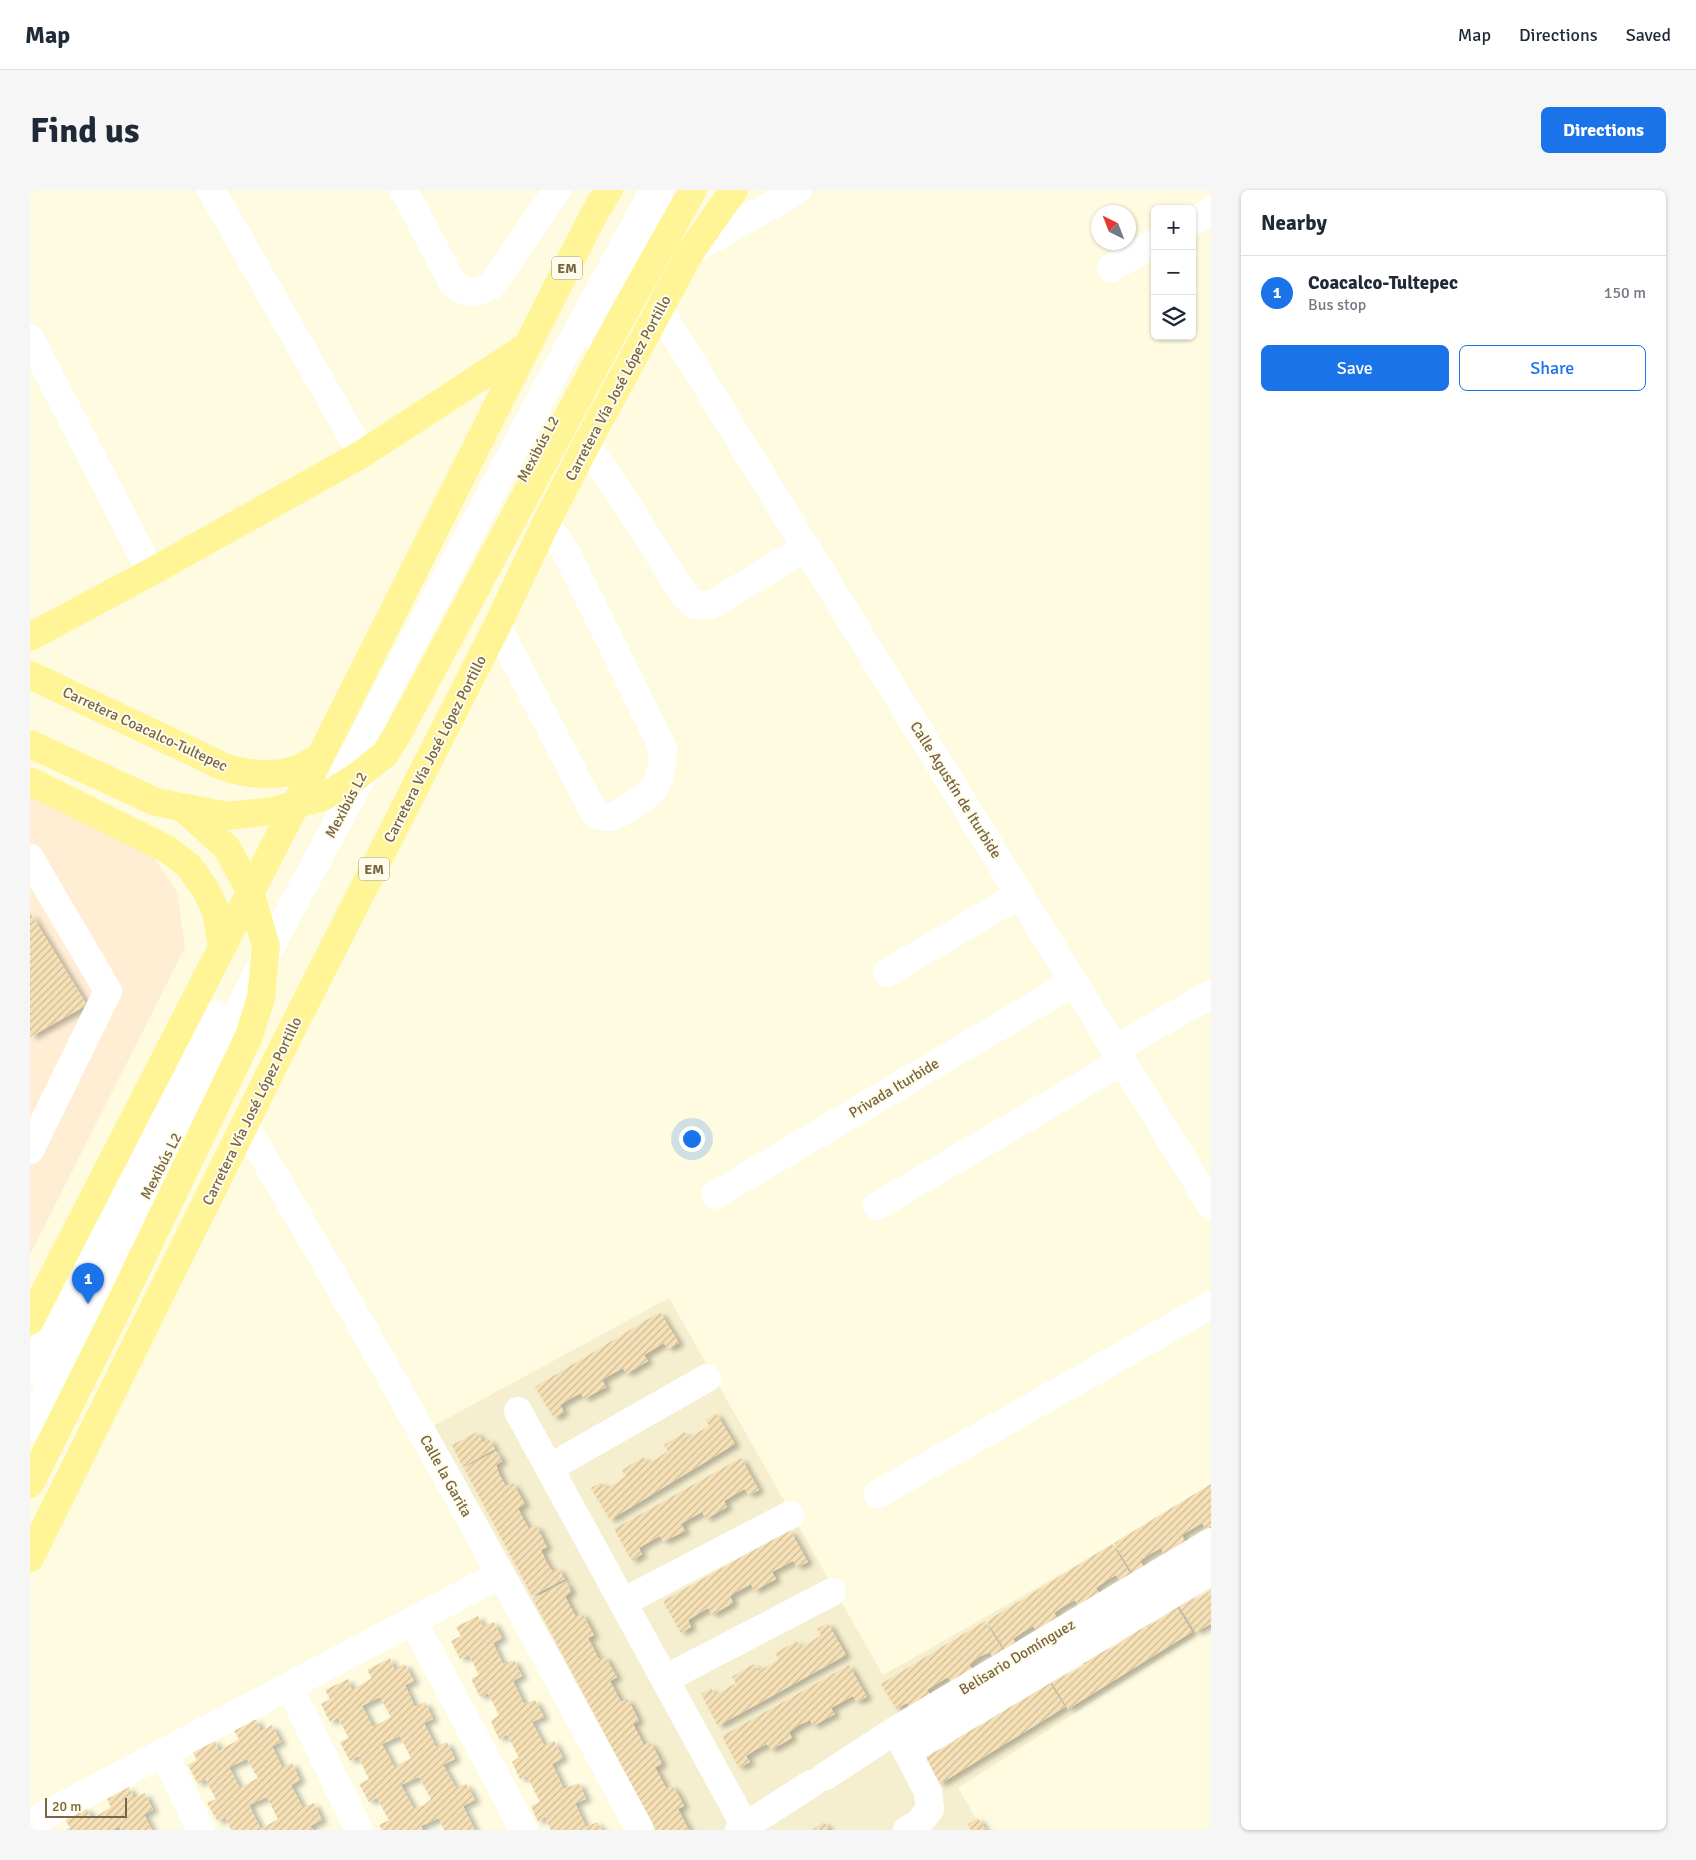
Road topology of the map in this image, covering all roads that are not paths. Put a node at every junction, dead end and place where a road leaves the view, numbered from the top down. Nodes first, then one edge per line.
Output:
1 (211, 190) edge
2 (404, 190) edge
3 (556, 190) edge
4 (609, 190) edge
5 (654, 190) edge
6 (677, 190) edge
7 (693, 190) edge
8 (734, 190) edge
9 (792, 194) edge
10 (1211, 211) edge
11 (1196, 220) edge
12 (1151, 245) edge
13 (691, 251) junction
14 (1111, 268) dead end
15 (659, 309) junction
16 (30, 338) edge
17 (527, 346) junction
18 (586, 445) junction
19 (362, 454) junction
20 (546, 523) junction
21 (807, 547) junction
22 (151, 572) junction
23 (497, 626) junction
24 (30, 637) edge
25 (30, 675) edge
26 (30, 730) edge
27 (30, 744) edge
28 (320, 757) junction
29 (30, 781) edge
30 (30, 858) edge
31 (1020, 894) junction
32 (222, 944) junction
33 (887, 973) dead end
34 (1074, 982) junction
35 (1211, 994) edge
36 (1119, 1055) junction
37 (245, 1126) junction
38 (30, 1150) edge
39 (715, 1195) dead end
40 (877, 1206) dead end
41 (1211, 1206) edge
42 (1211, 1305) edge
43 (30, 1321) edge
44 (30, 1372) edge
45 (707, 1378) dead end
46 (518, 1410) dead end
47 (30, 1428) edge
48 (549, 1468) junction
49 (30, 1484) edge
50 (878, 1494) dead end
51 (790, 1515) dead end
52 (1211, 1542) edge
53 (30, 1558) edge
54 (1211, 1571) edge
55 (501, 1574) junction
56 (832, 1592) dead end
57 (623, 1602) junction
58 (414, 1621) junction
59 (665, 1679) junction
60 (289, 1686) junction
61 (901, 1741) junction
62 (163, 1752) junction
63 (35, 1824) edge
64 (742, 1828) edge
65 (201, 1830) edge
66 (359, 1830) edge
67 (524, 1830) edge
68 (640, 1830) edge
69 (907, 1830) edge

1 - 19 street
2 - 3 street
4 - 17 main road, EM
5 - 44 street, Mexibús L2
6 - 47 street, Mexibús L2
7 - 27 main road
8 - 13 main road, Carretera Vía José López Portillo / EM
9 - 13 street
10 - 11 street
12 - 14 street
13 - 15 main road, Carretera Vía José López Portillo / EM
15 - 18 main road, Carretera Vía José López Portillo / EM
15 - 21 street, Calle Agustín de Iturbide
16 - 22 street
17 - 19 main road
17 - 28 main road, EM
18 - 20 main road, Carretera Vía José López Portillo / EM
18 - 21 street
19 - 22 main road
20 - 23 main road, Carretera Vía José López Portillo / EM
20 - 23 street
21 - 31 street, Calle Agustín de Iturbide
22 - 24 main road
23 - 37 main road, Carretera Vía José López Portillo / EM
25 - 28 main road, Carretera Coacalco-Tultepec
26 - 49 main road
28 - 32 main road, EM
29 - 32 main road
30 - 38 street
31 - 33 street
31 - 34 street, Calle Agustín de Iturbide
32 - 43 main road, EM
34 - 36 street, Calle Agustín de Iturbide
34 - 39 street, Privada Iturbide
35 - 36 street
36 - 40 street
36 - 41 street, Calle Agustín de Iturbide
37 - 53 main road, Carretera Vía José López Portillo / EM
37 - 55 street, Calle la Garita
42 - 50 street
45 - 48 street
46 - 48 street
48 - 57 street
51 - 57 street
52 - 61 street, Belisario Domínguez
54 - 61 street, Belisario Domínguez
55 - 58 street
55 - 68 street, Calle la Garita
56 - 59 street
57 - 59 street
58 - 60 street
58 - 67 street
59 - 64 street
60 - 62 street
60 - 66 street
61 - 64 street, Belisario Domínguez
61 - 69 street
62 - 63 street
62 - 65 street

